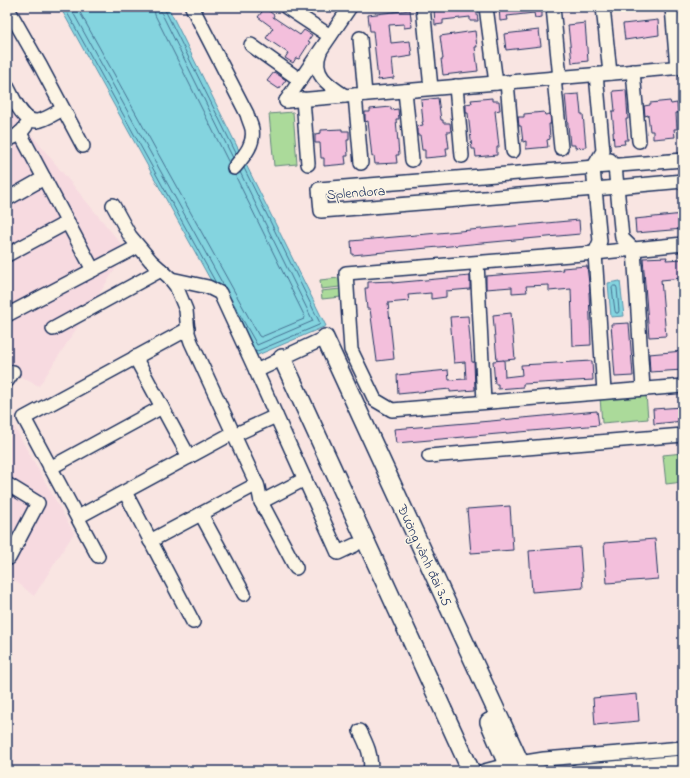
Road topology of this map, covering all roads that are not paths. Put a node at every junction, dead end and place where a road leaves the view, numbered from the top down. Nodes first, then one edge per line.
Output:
1 (7, 7) edge
2 (286, 7) edge
3 (350, 7) edge
4 (423, 7) edge
5 (486, 7) edge
6 (553, 7) edge
7 (603, 7) edge
8 (672, 7) edge
9 (198, 10) edge
10 (360, 38) dead end
11 (327, 40) junction
12 (251, 45) dead end
13 (680, 67) edge
14 (633, 71) junction
15 (610, 73) junction
16 (596, 74) junction
17 (557, 78) junction
18 (300, 80) junction
19 (501, 82) junction
20 (7, 86) edge
21 (456, 86) junction
22 (431, 88) junction
23 (405, 91) junction
24 (355, 95) junction
25 (303, 99) junction
26 (63, 109) junction
27 (30, 120) junction
28 (20, 133) junction
29 (7, 140) edge
30 (639, 140) dead end
31 (83, 146) dead end
32 (561, 148) dead end
33 (513, 151) dead end
34 (603, 151) junction
35 (462, 156) dead end
36 (412, 160) dead end
37 (683, 160) edge
38 (361, 163) dead end
39 (308, 164) dead end
40 (615, 166) junction
41 (234, 168) dead end
42 (593, 168) junction
43 (44, 178) junction
44 (683, 181) edge
45 (618, 187) junction
46 (595, 189) junction
47 (7, 199) edge
48 (113, 205) dead end
49 (68, 222) junction
50 (683, 244) edge
51 (633, 249) junction
52 (133, 250) dead end
53 (595, 253) junction
54 (7, 255) edge
55 (477, 263) junction
56 (93, 270) junction
57 (160, 270) junction
58 (171, 279) junction
59 (7, 315) edge
60 (53, 329) dead end
61 (188, 329) junction
62 (320, 341) joint
63 (135, 357) junction
64 (276, 361) junction
65 (256, 371) junction
66 (683, 386) edge
67 (643, 389) junction
68 (604, 392) junction
69 (484, 402) junction
70 (162, 408) junction
71 (276, 416) junction
72 (234, 434) junction
73 (683, 435) edge
74 (429, 456) dead end
75 (189, 457) junction
76 (50, 468) junction
77 (305, 480) junction
78 (7, 484) edge
79 (257, 484) junction
80 (124, 492) junction
81 (261, 502) junction
82 (201, 514) junction
83 (78, 517) junction
84 (150, 541) junction
85 (355, 545) junction
86 (98, 556) dead end
87 (9, 558) dead end
88 (296, 568) dead end
89 (244, 594) dead end
90 (193, 622) dead end
91 (360, 731) dead end
92 (683, 748) edge
93 (683, 762) edge
94 (516, 767) edge
95 (370, 771) edge
96 (459, 771) edge
97 (471, 771) edge
98 (484, 771) edge
99 (577, 771) edge

1 - 26 street
2 - 11 street
3 - 11 street
4 - 22 street
5 - 19 street
6 - 17 street
7 - 15 street
8 - 13 street
9 - 41 street
10 - 24 street
11 - 18 street
11 - 24 street
12 - 18 street
13 - 14 street
14 - 15 street
14 - 30 street
15 - 16 street
16 - 17 street
16 - 34 street
17 - 19 street
17 - 32 street
18 - 25 street
19 - 21 street
19 - 33 street
20 - 27 street
21 - 22 street
21 - 35 street
22 - 23 street
23 - 24 street
23 - 36 street
24 - 25 street
24 - 38 street
25 - 39 street
26 - 27 street
26 - 31 street
27 - 28 street
28 - 29 street
28 - 43 street
34 - 40 street
34 - 42 street
37 - 40 street, Splendora
40 - 42 street, Splendora
40 - 45 street
42 - 46 street
42 - 46 street, Splendora
43 - 47 street
43 - 49 street
44 - 45 street, Splendora
45 - 46 street, Splendora
45 - 51 street
46 - 53 street
48 - 57 street
49 - 54 street
49 - 56 street
50 - 51 street
51 - 53 street
51 - 67 street
52 - 56 street
53 - 55 street
53 - 68 street
55 - 69 street
55 - 69 street
56 - 59 street
57 - 58 street
57 - 60 street
58 - 61 street
58 - 65 street
61 - 63 street
61 - 72 street
62 - 64 street
62 - 94 main road, Đường vành đai 3.5
63 - 70 street
63 - 76 street
64 - 65 street
64 - 85 main road
64 - 97 main road
65 - 71 street
66 - 67 street
67 - 68 street
68 - 69 street
70 - 75 street
70 - 76 street
71 - 72 street
71 - 77 street
72 - 75 street
72 - 79 street
73 - 74 street
75 - 80 street
76 - 83 street
77 - 81 street
77 - 85 street
78 - 87 street
79 - 81 street
79 - 82 street
80 - 83 street
80 - 84 street
81 - 88 street
82 - 84 street
82 - 89 street
83 - 86 street
84 - 90 street
85 - 96 main road
91 - 95 street
92 - 94 street
93 - 99 street
94 - 98 street

